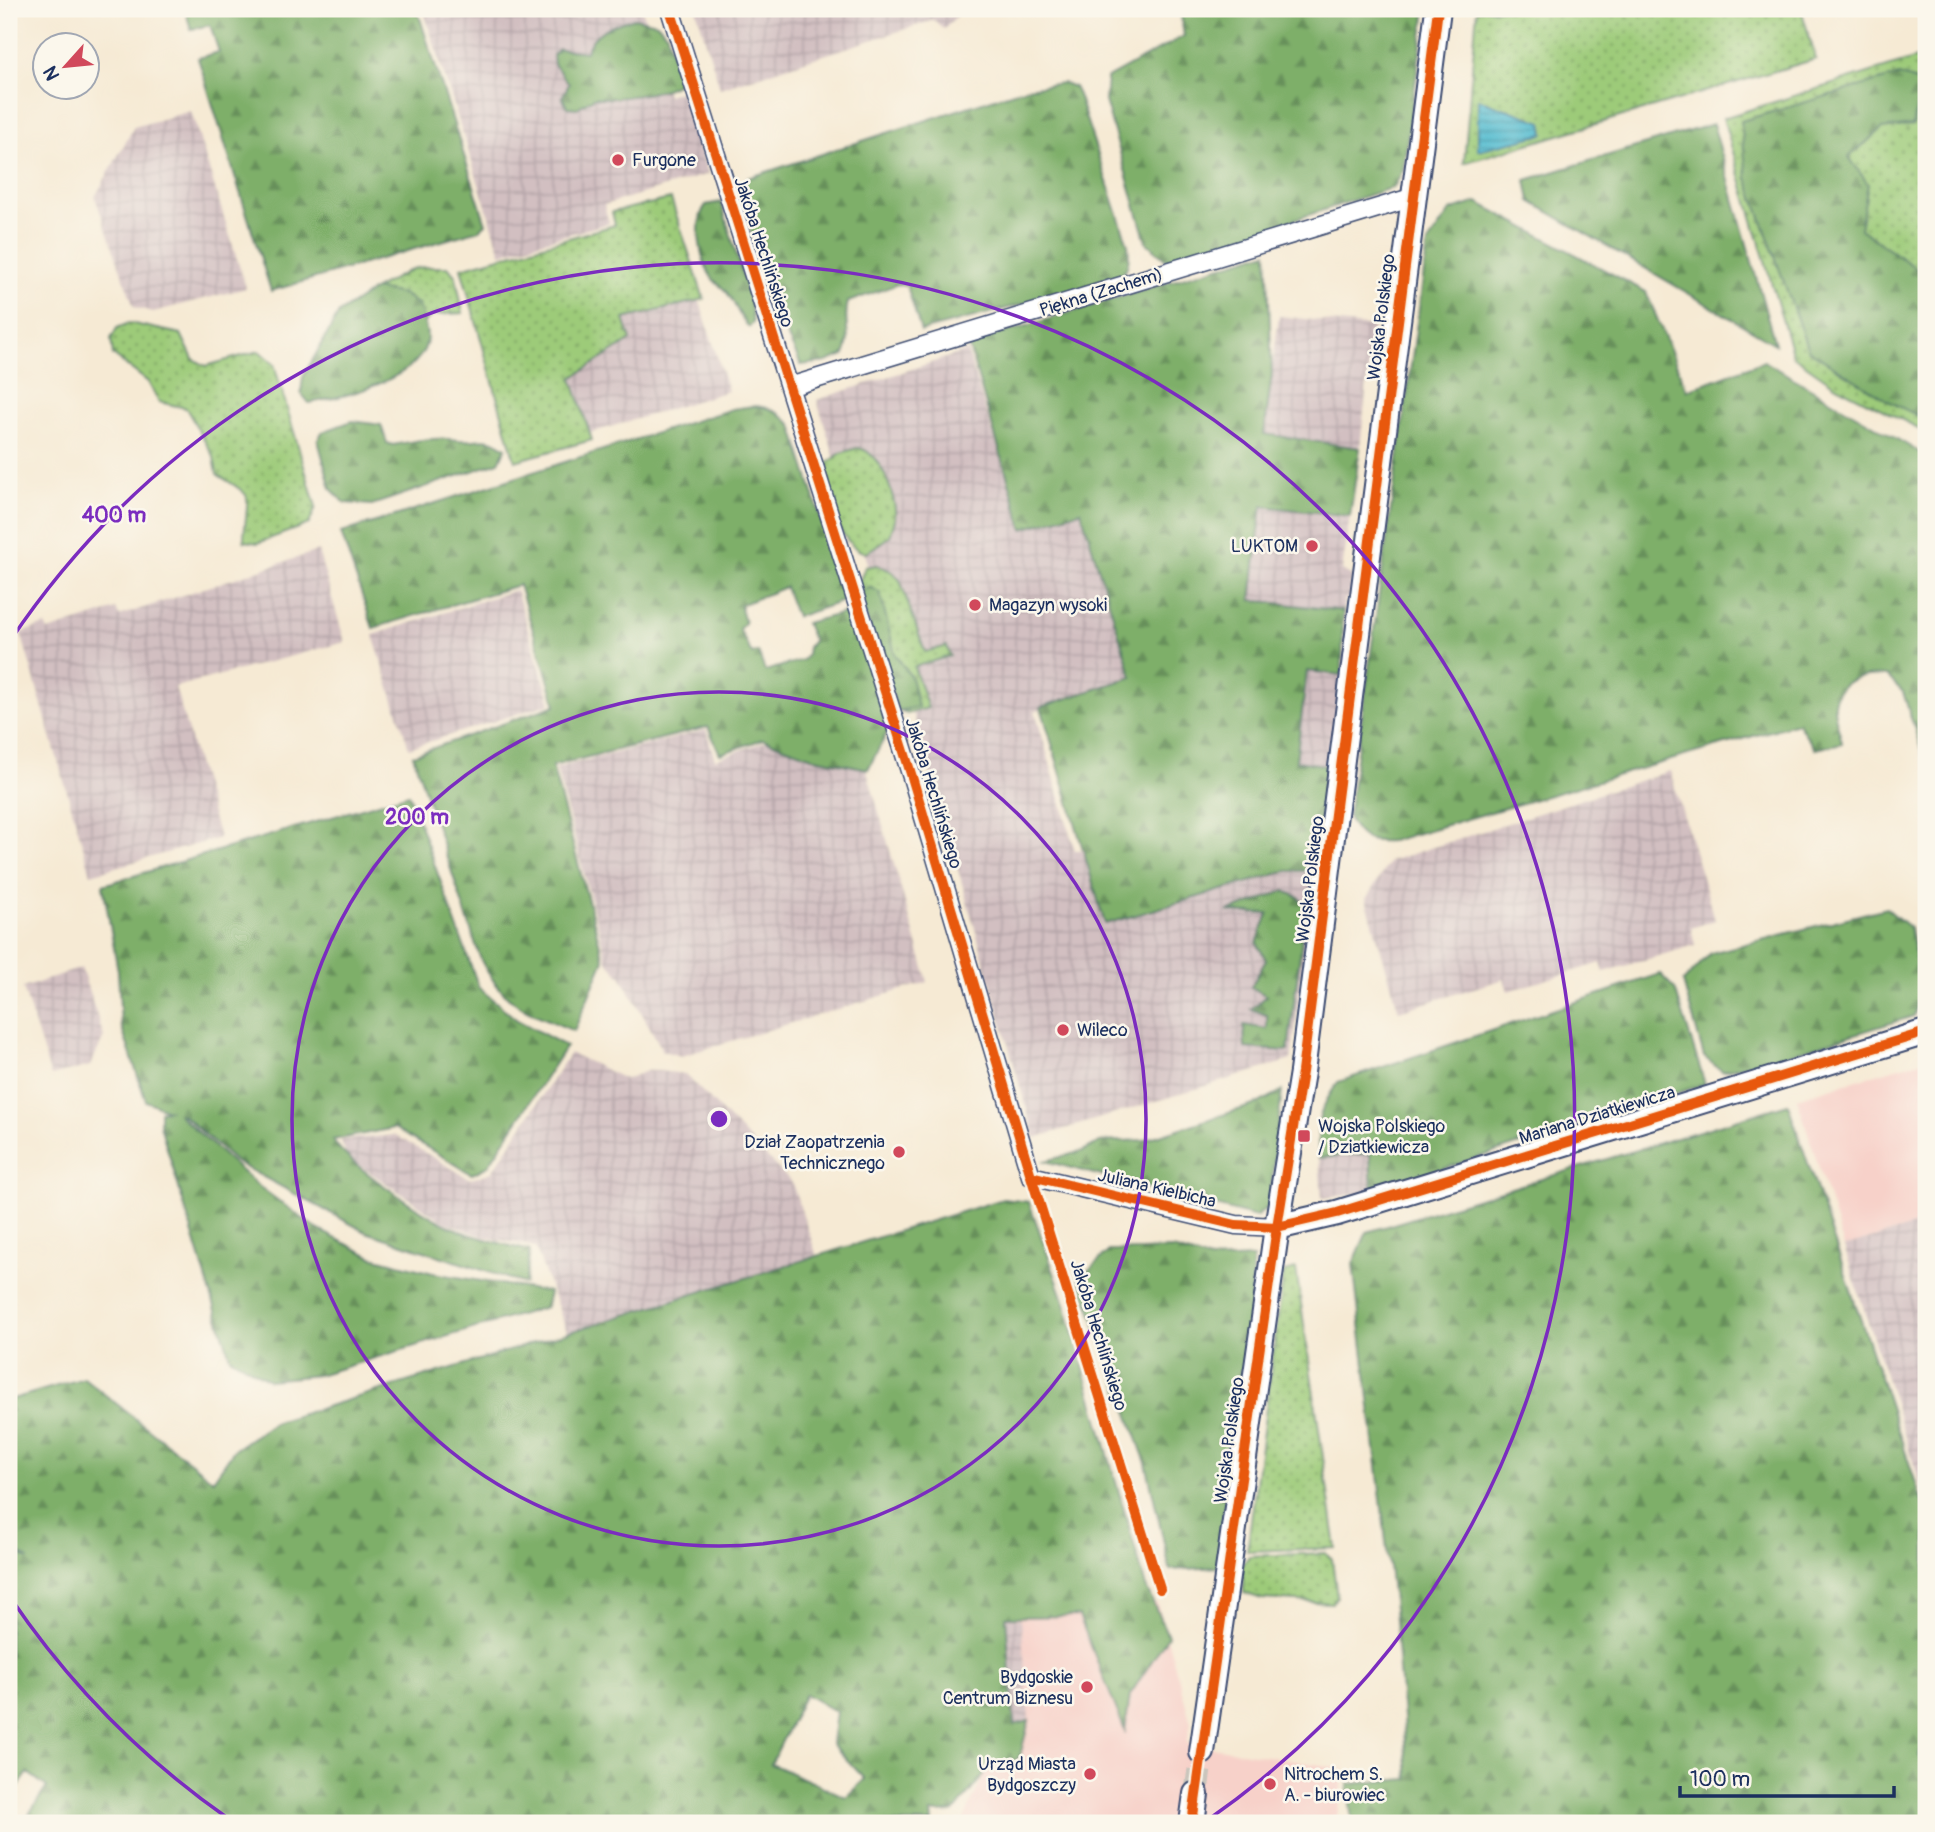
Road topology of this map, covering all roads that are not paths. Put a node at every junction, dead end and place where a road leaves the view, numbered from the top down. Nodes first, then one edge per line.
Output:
1 (670, 9) edge
2 (1438, 9) edge
3 (1413, 197) junction
4 (789, 387) junction
5 (1926, 1032) edge
6 (1031, 1176) joint
7 (1277, 1227) junction
8 (1202, 1752) tunnel mouth
9 (1196, 1794) tunnel mouth
10 (1192, 1823) edge

1 - 4 street, Jakóba Hechlińskiego
2 - 3 street, Wojska Polskiego
3 - 4 street, Piękna (Zachem)
3 - 7 street, Wojska Polskiego
4 - 6 street, Jakóba Hechlińskiego
5 - 7 street, Mariana Dziatkiewicza
6 - 7 street, Juliana Kielbicha
7 - 8 street, Wojska Polskiego
9 - 10 street

